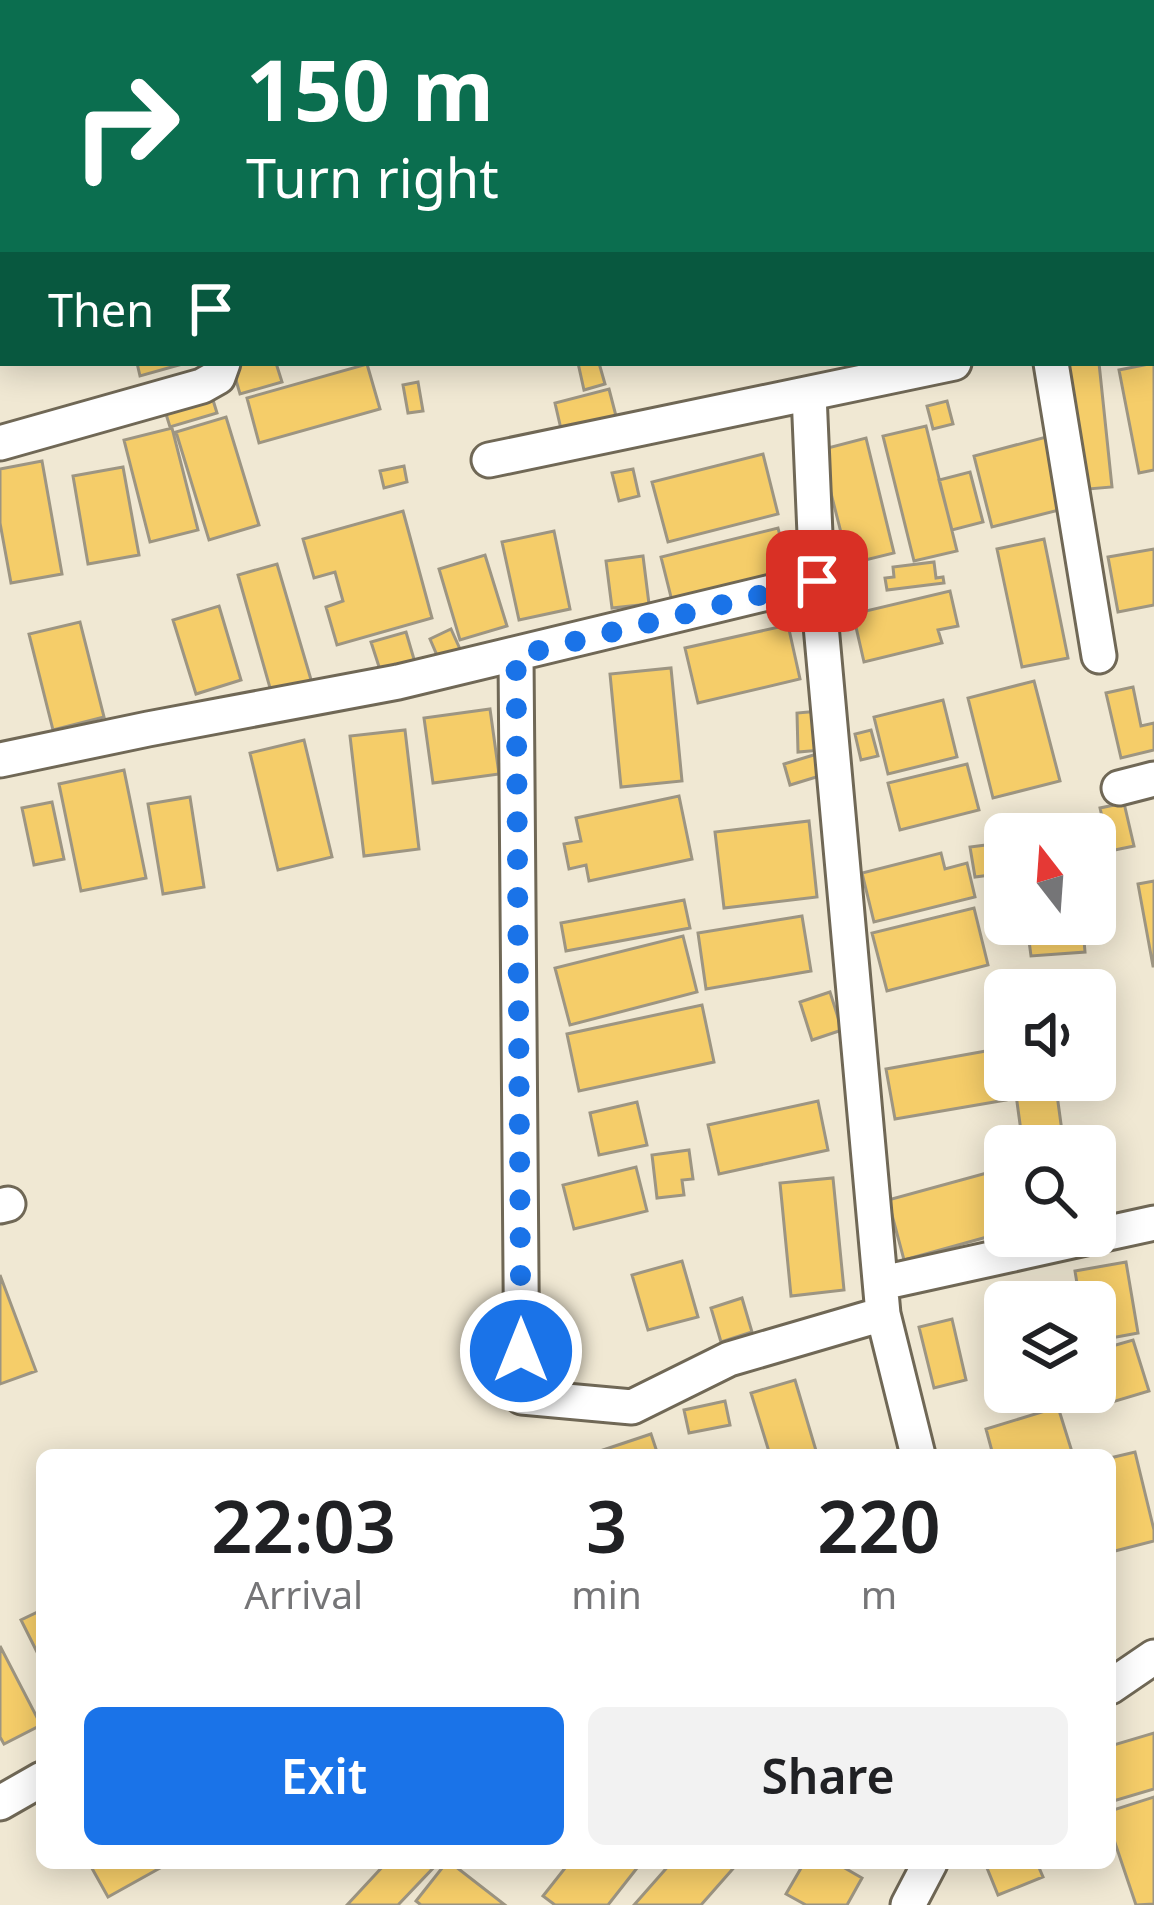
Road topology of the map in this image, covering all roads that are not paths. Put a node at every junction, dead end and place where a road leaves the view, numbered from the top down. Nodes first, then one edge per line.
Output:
1 (222, 366) edge
2 (935, 366) edge
3 (1051, 366) edge
4 (809, 394) junction
5 (0, 443) edge
6 (489, 460) dead end
7 (817, 581) junction
8 (516, 656) junction
9 (1099, 656) dead end
10 (0, 760) edge
11 (1154, 779) edge
12 (1119, 788) dead end
13 (1154, 1223) edge
14 (1116, 1231) edge
15 (1023, 1257) edge
16 (882, 1298) junction
17 (917, 1449) edge
18 (1154, 1657) edge
19 (1116, 1683) edge
20 (36, 1782) edge
21 (0, 1803) edge
22 (927, 1869) edge
23 (908, 1905) edge

1 - 5 street
2 - 4 street
3 - 9 street
4 - 6 street
4 - 7 street
7 - 8 street
7 - 16 street
8 - 10 street
8 - 16 street
11 - 12 street
13 - 14 street
15 - 16 street
16 - 17 street
18 - 19 street
20 - 21 street
22 - 23 street

